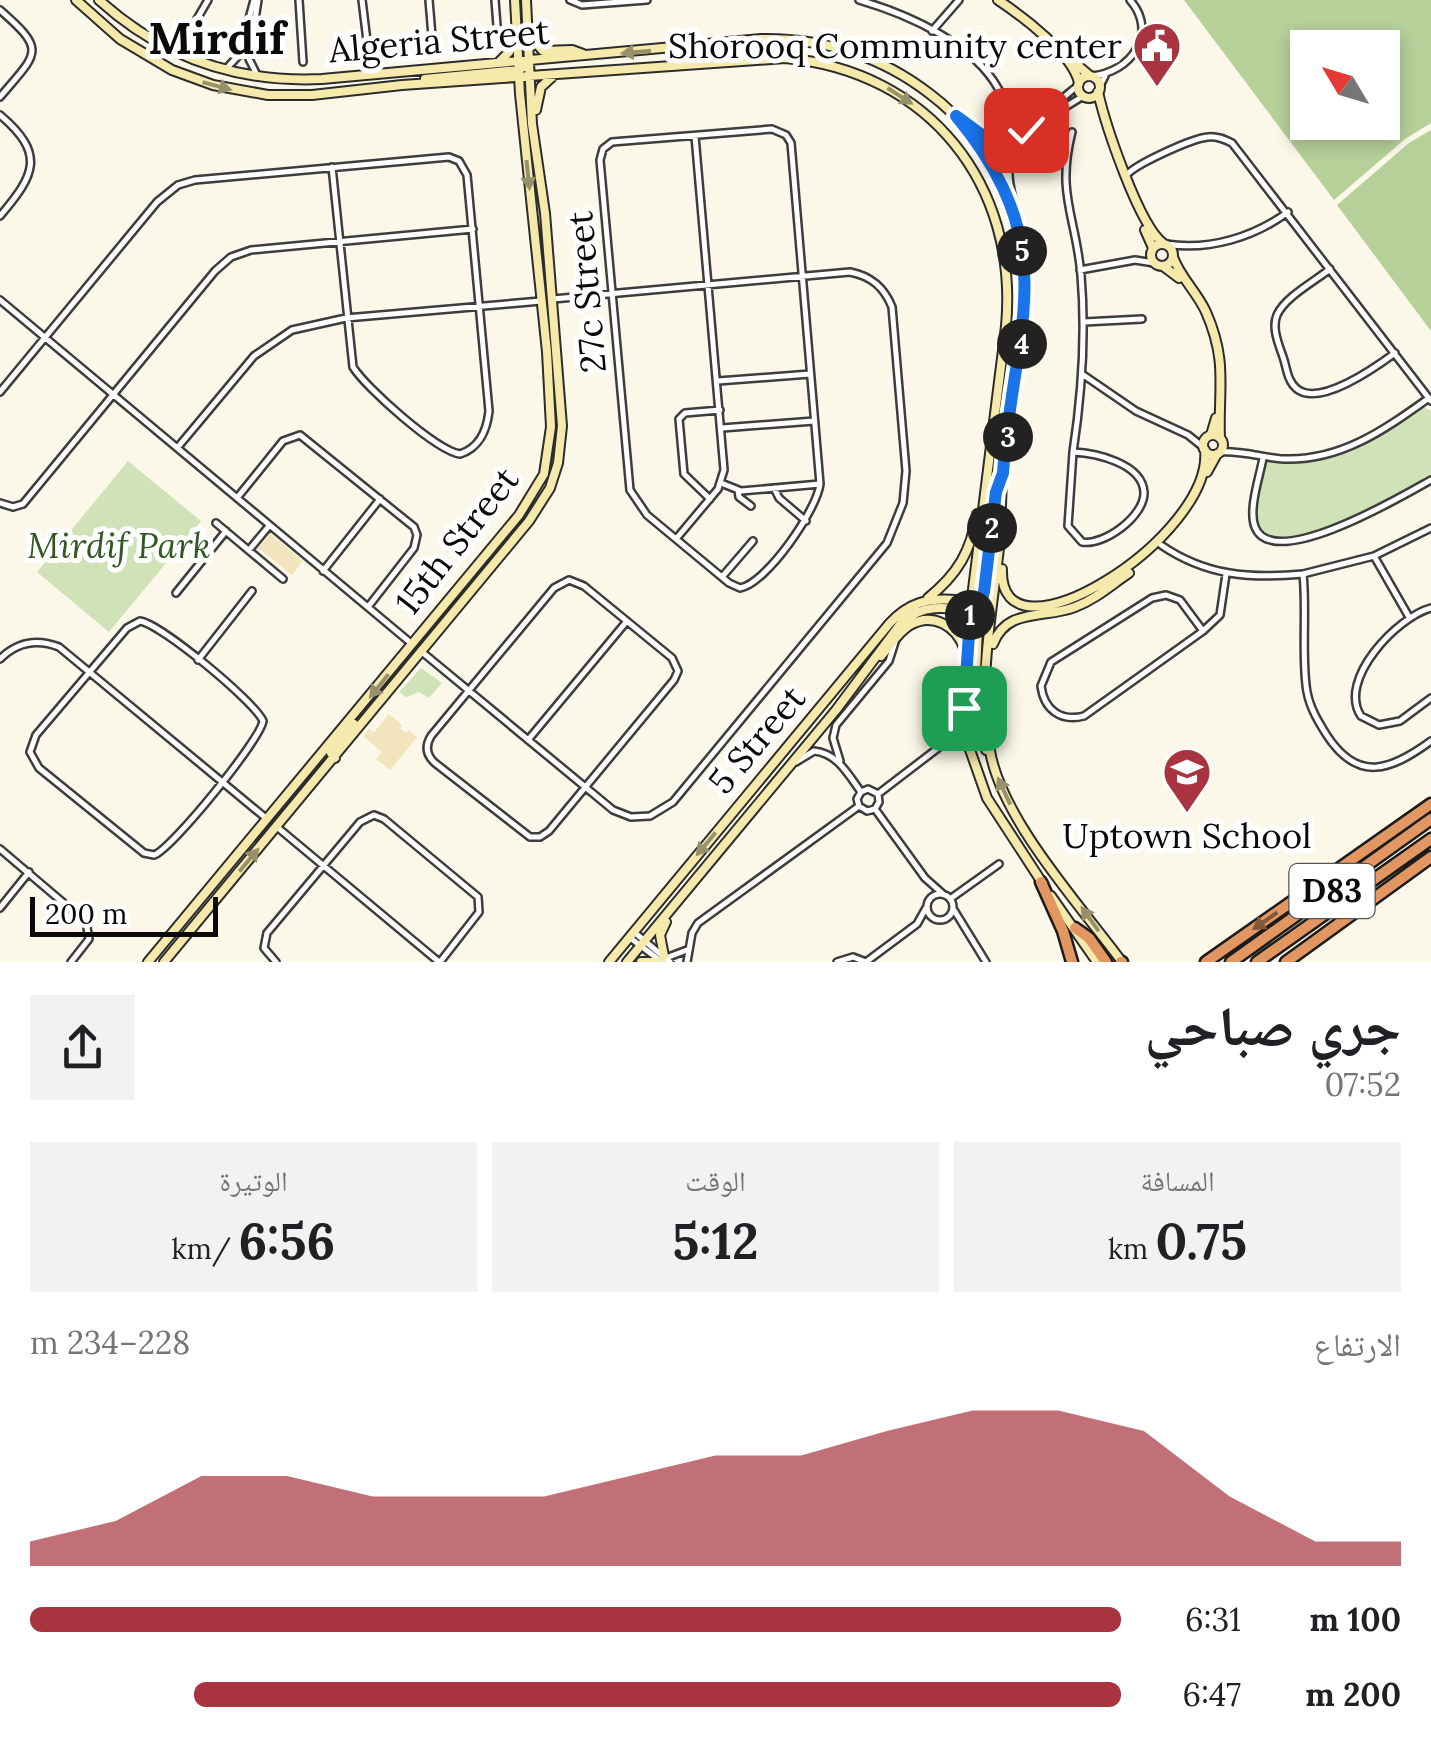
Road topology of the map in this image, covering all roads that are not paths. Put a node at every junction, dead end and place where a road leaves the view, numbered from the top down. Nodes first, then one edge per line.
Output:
1 (208, 0) edge
2 (256, 0) edge
3 (299, 0) edge
4 (362, 0) edge
5 (429, 0) edge
6 (495, 0) edge
7 (515, 0) edge
8 (526, 0) edge
9 (570, 0) edge
10 (647, 0) edge
11 (859, 0) edge
12 (959, 0) edge
13 (998, 0) edge
14 (1007, 0) edge
15 (1130, 0) edge
16 (76, 1) edge
17 (101, 1) edge
18 (875, 2) edge
19 (0, 10) edge
20 (74, 12) dead end
21 (518, 31) junction
22 (932, 31) junction
23 (190, 32) dead end
24 (528, 32) junction
25 (498, 39) dead end
26 (433, 48) dead end
27 (368, 49) dead end
28 (588, 56) junction
29 (304, 62) dead end
30 (530, 62) junction
31 (498, 64) junction
32 (222, 70) junction
33 (519, 70) junction
34 (1107, 74) junction
35 (554, 75) junction
36 (1091, 76) junction
37 (259, 77) junction
38 (531, 77) junction
39 (497, 80) junction
40 (1078, 84) junction
41 (402, 85) junction
42 (998, 90) dead end
43 (1093, 93) junction
44 (520, 94) junction
45 (0, 97) edge
46 (1058, 99) junction
47 (1065, 108) junction
48 (0, 115) edge
49 (956, 116) junction
50 (532, 124) junction
51 (1072, 132) dead end
52 (695, 136) junction
53 (1121, 160) junction
54 (1134, 165) junction
55 (332, 167) junction
56 (1126, 176) junction
57 (1288, 212) junction
58 (0, 216) edge
59 (1016, 222) junction
60 (473, 229) junction
61 (339, 241) junction
62 (1165, 244) junction
63 (1183, 245) junction
64 (1152, 249) junction
65 (1173, 256) junction
66 (1135, 260) junction
67 (1158, 264) junction
68 (1330, 269) junction
69 (1080, 270) junction
70 (803, 276) junction
71 (710, 284) junction
72 (612, 294) junction
73 (552, 299) junction
74 (0, 300) edge
75 (541, 301) junction
76 (482, 306) junction
77 (346, 318) junction
78 (1142, 320) dead end
79 (1084, 322) junction
80 (45, 337) junction
81 (546, 352) junction
82 (1395, 353) junction
83 (811, 374) junction
84 (1082, 374) junction
85 (560, 377) junction
86 (718, 382) junction
87 (0, 392) edge
88 (113, 394) junction
89 (1430, 400) edge
90 (720, 410) junction
91 (815, 421) junction
92 (722, 428) junction
93 (1188, 435) junction
94 (1217, 443) junction
95 (178, 448) junction
96 (1204, 449) junction
97 (1073, 452) junction
98 (1263, 458) junction
99 (1003, 473) junction
100 (1431, 480) edge
101 (721, 483) junction
102 (820, 484) junction
103 (774, 488) junction
104 (738, 490) junction
105 (985, 491) junction
106 (237, 498) junction
107 (380, 499) junction
108 (710, 499) junction
109 (0, 503) edge
110 (750, 506) dead end
111 (806, 521) junction
112 (216, 523) dead end
113 (270, 526) junction
114 (1431, 528) edge
115 (226, 532) junction
116 (676, 539) junction
117 (753, 540) dead end
118 (1000, 541) junction
119 (1161, 545) junction
120 (249, 550) junction
121 (487, 553) junction
122 (1374, 556) junction
123 (323, 570) junction
124 (1226, 574) junction
125 (1304, 574) junction
126 (722, 578) junction
127 (283, 580) dead end
128 (475, 586) junction
129 (1103, 588) junction
130 (252, 592) dead end
131 (176, 593) dead end
132 (925, 600) junction
133 (974, 606) junction
134 (368, 607) junction
135 (1431, 608) edge
136 (1409, 616) junction
137 (627, 621) junction
138 (1203, 631) junction
139 (896, 638) junction
140 (412, 644) junction
141 (420, 651) junction
142 (965, 653) junction
143 (0, 659) edge
144 (198, 660) junction
145 (987, 662) junction
146 (90, 672) junction
147 (932, 677) dead end
148 (469, 690) junction
149 (1431, 698) edge
150 (836, 710) junction
151 (355, 714) junction
152 (528, 740) junction
153 (1431, 741) edge
154 (990, 757) junction
155 (335, 758) junction
156 (841, 764) junction
157 (789, 767) junction
158 (222, 781) junction
159 (585, 787) junction
160 (861, 792) junction
161 (878, 794) junction
162 (1431, 804) edge
163 (860, 806) junction
164 (875, 809) junction
165 (1431, 818) edge
166 (267, 819) junction
167 (277, 827) junction
168 (1431, 839) edge
169 (0, 849) edge
170 (1431, 857) edge
171 (1000, 864) dead end
172 (323, 866) junction
173 (29, 872) junction
174 (924, 878) junction
175 (1041, 882) junction
176 (943, 894) junction
177 (930, 898) junction
178 (950, 898) junction
179 (679, 900) junction
180 (0, 908) edge
181 (926, 908) junction
182 (953, 909) junction
183 (939, 920) junction
184 (917, 924) junction
185 (1074, 928) junction
186 (964, 932) junction
187 (632, 935) junction
188 (643, 944) junction
189 (689, 948) junction
190 (665, 960) edge
191 (71, 962) edge
192 (148, 962) edge
193 (164, 962) edge
194 (276, 962) edge
195 (440, 962) edge
196 (609, 962) edge
197 (628, 962) edge
198 (641, 962) edge
199 (687, 962) edge
200 (837, 962) edge
201 (866, 962) edge
202 (986, 962) edge
203 (1072, 962) edge
204 (1097, 962) edge
205 (1106, 962) edge
206 (1122, 962) edge
207 (1206, 962) edge
208 (1231, 962) edge
209 (1257, 962) edge
210 (1286, 962) edge

1 - 23 street
2 - 32 street
2 - 37 street
3 - 29 street
4 - 27 street
5 - 26 street
6 - 25 street
7 - 21 street, 15th Street
8 - 24 street, 15th Street
9 - 10 street
11 - 18 street
12 - 22 street
13 - 40 street
14 - 36 street
15 - 34 street
16 - 20 street
16 -> 41 street, Algeria Street
17 - 32 street, Algeria Street
18 - 22 street
19 - 45 street
21 - 31 street
21 - 33 street, 15th Street
22 - 42 street
24 - 28 street
24 - 30 street, 15th Street
28 - 30 street, Algeria Street
49 -> 28 street, Algeria Street
30 - 33 street, Algeria Street
30 - 38 street, 15th Street
31 - 33 street, Algeria Street
31 - 37 street, Algeria Street
32 - 37 street, Algeria Street
33 - 38 street, Algeria Street
33 - 39 street, Algeria Street
33 - 41 street
33 - 44 street, 15th Street
34 - 36 street
34 - 43 street
35 - 38 street, Algeria Street
35 - 50 street
35 -> 105 street, Algeria Street
36 - 40 street
36 - 43 street
38 - 50 street, 15th Street
39 - 41 street, Algeria Street
39 - 44 street
40 - 43 street
40 - 46 street
43 - 47 street
43 - 53 street
43 - 64 street
44 -> 75 street, 15th Street
46 - 47 street
46 - 49 street
47 - 59 street
48 - 58 street
49 - 59 street, Algeria Street
50 - 73 street, 15th Street
51 - 69 street
52 - 70 street, 27c Street
52 - 71 street
52 - 72 street, 27c Street
53 - 54 street
53 - 56 street
54 - 56 street
54 - 57 street
55 - 60 street
55 - 61 street
55 - 80 street
56 - 62 street
57 - 63 street
57 - 68 street
59 - 99 street, Algeria Street
60 - 61 street
60 - 76 street
61 - 77 street
61 - 88 street
62 - 63 street
62 - 64 street
62 - 65 street
63 - 65 street
64 - 66 street
64 - 67 street
65 - 67 street
65 - 94 street
66 - 67 street
66 - 69 street
67 - 94 street
68 - 82 street
68 - 82 street
69 - 79 street
70 - 71 street
70 - 83 street
70 - 159 street
71 - 72 street
71 - 86 street
72 - 73 street
72 - 116 street, 27c Street
73 - 85 street, 15th Street
74 - 80 street
75 - 76 street
75 - 81 street, 15th Street
76 - 77 street
76 - 77 street
77 - 95 street
78 - 79 street
79 - 84 street
80 - 87 street
80 - 88 street
81 - 85 street
81 - 121 street, 15th Street
82 - 89 street
83 - 86 street
83 - 91 street
84 - 93 street
84 - 97 street
85 - 128 street, 15th Street
86 - 90 street
88 - 95 street
88 - 109 street
89 - 98 street
90 - 92 street
90 - 108 street
91 - 92 street
91 - 102 street
92 - 101 street
93 - 94 street
93 - 96 street
94 - 96 street
94 - 96 street
94 - 98 street
94 - 119 street
95 - 106 street
96 - 129 street
97 - 97 street
98 - 100 street
99 - 118 street, Algeria Street
99 - 133 street
101 - 104 street
101 - 108 street
102 - 103 street
102 - 111 street
103 - 104 street
103 - 111 street
104 - 110 street
105 - 132 street, 5 Street
105 - 133 street, Algeria Street
106 - 107 street
106 - 113 street
107 - 123 street
107 - 134 street
108 - 116 street
111 - 126 street, 27c Street
112 - 115 street
113 - 120 street
113 - 123 street
114 - 122 street
115 - 120 street
115 - 131 street
116 - 126 street, 27c Street
117 - 126 street
118 - 129 street
118 - 145 street, Algeria Street
119 - 124 street
119 - 129 street
120 - 127 street
121 - 128 street
121 - 140 street, 15th Street
122 - 125 street
122 - 136 street
123 - 134 street
124 - 125 street
124 - 138 street
125 - 153 street
128 - 141 street, 15th Street
129 - 145 street
130 - 144 street
132 - 133 street
132 -> 187 street, 5 Street
133 - 142 street, Algeria Street
133 - 150 street, 5 Street
133 - 154 street
134 - 140 street
135 - 136 street
136 - 149 street
137 - 148 street
137 - 152 street
137 - 159 street
138 - 138 street
139 - 142 street
139 - 150 street
139 - 156 street
140 -> 151 street, 15th Street
141 - 148 street
141 - 155 street, 15th Street
142 - 175 street, Algeria Street
143 - 146 street
144 - 146 street
144 - 158 street
145 - 154 street, Algeria Street
146 - 158 street
146 - 158 street
147 - 161 street
148 - 152 street
148 - 159 street
150 - 157 street, 5 Street
151 - 155 street
151 - 166 street, 15th Street
152 - 159 street
206 -> 154 street, Algeria Street
155 - 167 street, 15th Street
156 - 157 street
156 - 160 street
157 - 179 street, 5 Street
158 - 166 street
160 - 161 street
160 - 163 street
161 - 164 street
162 -> 207 highway
163 - 164 street
163 - 189 street
164 - 174 street
165 - 208 highway, D83
166 - 192 street, 15th Street
167 - 172 street
193 -> 167 street, 15th Street
168 - 209 highway, D83
169 - 173 street
170 - 210 highway
171 - 178 street
172 - 194 street
172 - 195 street
172 - 195 street
173 - 180 street
173 - 191 street
174 - 176 street
174 - 177 street
175 - 185 street, Algeria Street
175 - 203 highway
176 - 177 street
176 - 178 street
177 - 181 street
178 - 182 street
179 - 188 street, 5 Street
179 - 190 street
181 - 183 street
181 - 184 street
182 - 183 street
182 - 186 street
183 - 184 street
183 - 186 street
184 - 201 street
185 - 204 street, Algeria Street
185 - 205 highway
186 - 202 street
187 - 188 street
187 - 196 street, 5 Street
188 - 190 street
188 - 197 street, 5 Street
189 - 190 street
189 - 199 street
190 - 198 street
200 - 201 street

